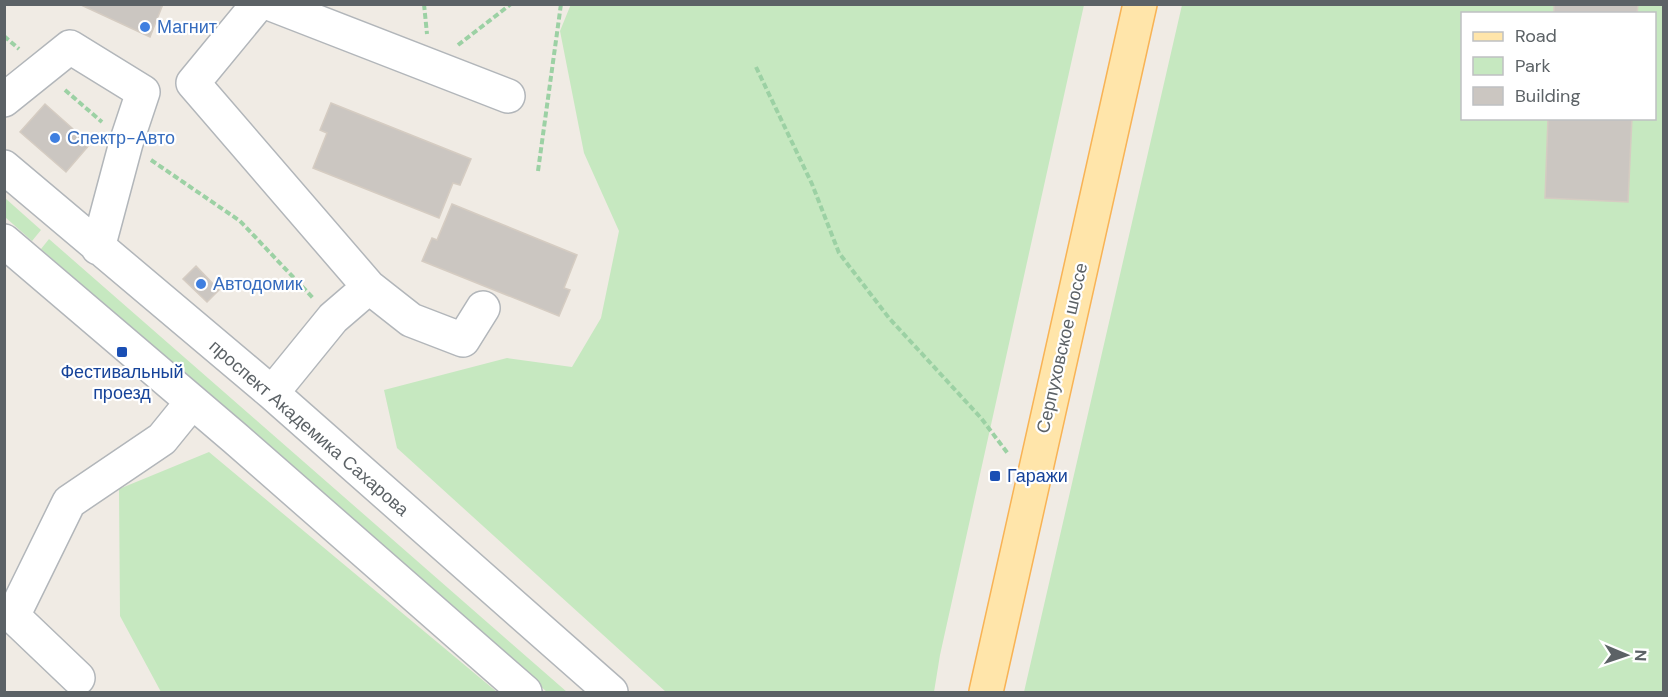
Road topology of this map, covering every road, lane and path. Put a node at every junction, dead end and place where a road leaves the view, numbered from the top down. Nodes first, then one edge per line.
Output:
1 (258, 4) edge
2 (271, 4) edge
3 (424, 4) edge
4 (511, 4) edge
5 (561, 4) edge
6 (1140, 4) edge
7 (4, 36) edge
8 (431, 66) junction
9 (756, 67) dead end
10 (43, 70) junction
11 (193, 83) junction
12 (143, 92) junction
13 (508, 96) dead end
14 (4, 100) edge
15 (126, 143) junction
16 (4, 167) edge
17 (538, 171) dead end
18 (4, 241) edge
19 (98, 248) junction
20 (369, 287) junction
21 (483, 308) dead end
22 (333, 318) junction
23 (272, 393) junction
24 (192, 402) junction
25 (1031, 484) junction
26 (78, 678) dead end
27 (525, 693) edge
28 (611, 693) edge
29 (986, 693) edge

1 - 11 street
2 - 8 street
3 - 8 path
4 - 8 path
5 - 17 path
6 - 25 main road, Серпуховское шоссе
7 - 10 path
8 - 13 street
9 - 25 path
10 - 12 street
10 - 14 street
10 - 15 path
11 - 12 street
11 - 20 street
12 - 15 street
15 - 19 street
15 - 22 path
16 - 19 street, проспект Академика Сахарова
18 - 24 street
19 - 23 street, проспект Академика Сахарова
20 - 21 street
20 - 22 street
22 - 23 street
23 - 28 street, проспект Академика Сахарова
24 - 26 street
24 - 27 street
25 - 29 main road, Серпуховское шоссе

